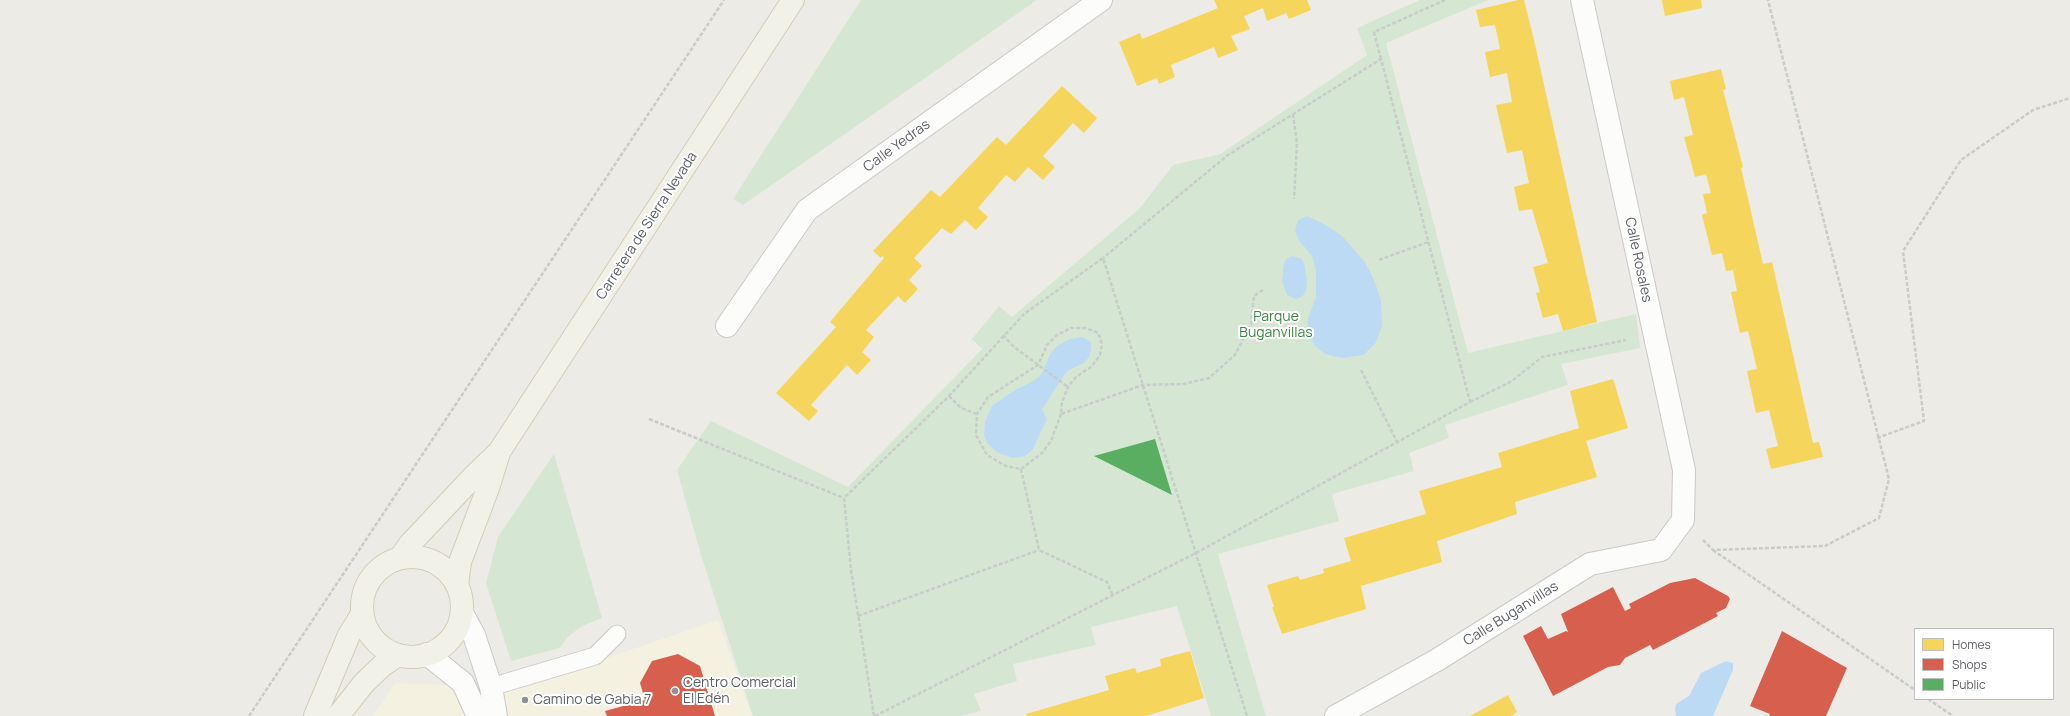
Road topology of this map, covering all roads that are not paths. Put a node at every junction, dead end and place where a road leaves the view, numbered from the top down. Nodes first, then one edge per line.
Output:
1 (793, 0) edge
2 (1101, 0) edge
3 (1582, 0) edge
4 (727, 326) dead end
5 (499, 452) junction
6 (1683, 520) joint
7 (400, 558) junction
8 (457, 585) junction
9 (462, 613) junction
10 (362, 614) junction
11 (617, 634) dead end
12 (427, 654) junction
13 (398, 655) junction
14 (491, 687) junction
15 (1350, 713) edge
16 (315, 716) edge
17 (338, 716) edge
18 (478, 716) edge
19 (496, 716) edge

1 - 5 main road, Carretera de Sierra Nevada
2 - 4 street, Calle Yedras
3 - 6 street, Calle Rosales
5 - 7 main road, Carretera de Sierra Nevada
5 - 8 main road, Carretera de Sierra Nevada
6 - 15 street, Calle Buganvillas
7 - 8 main road
7 - 10 main road
8 - 9 main road
9 - 12 main road
9 - 14 street
10 - 13 main road
10 - 16 main road
11 - 14 lane
12 - 13 main road
12 - 18 street
13 - 17 main road
14 - 19 street

